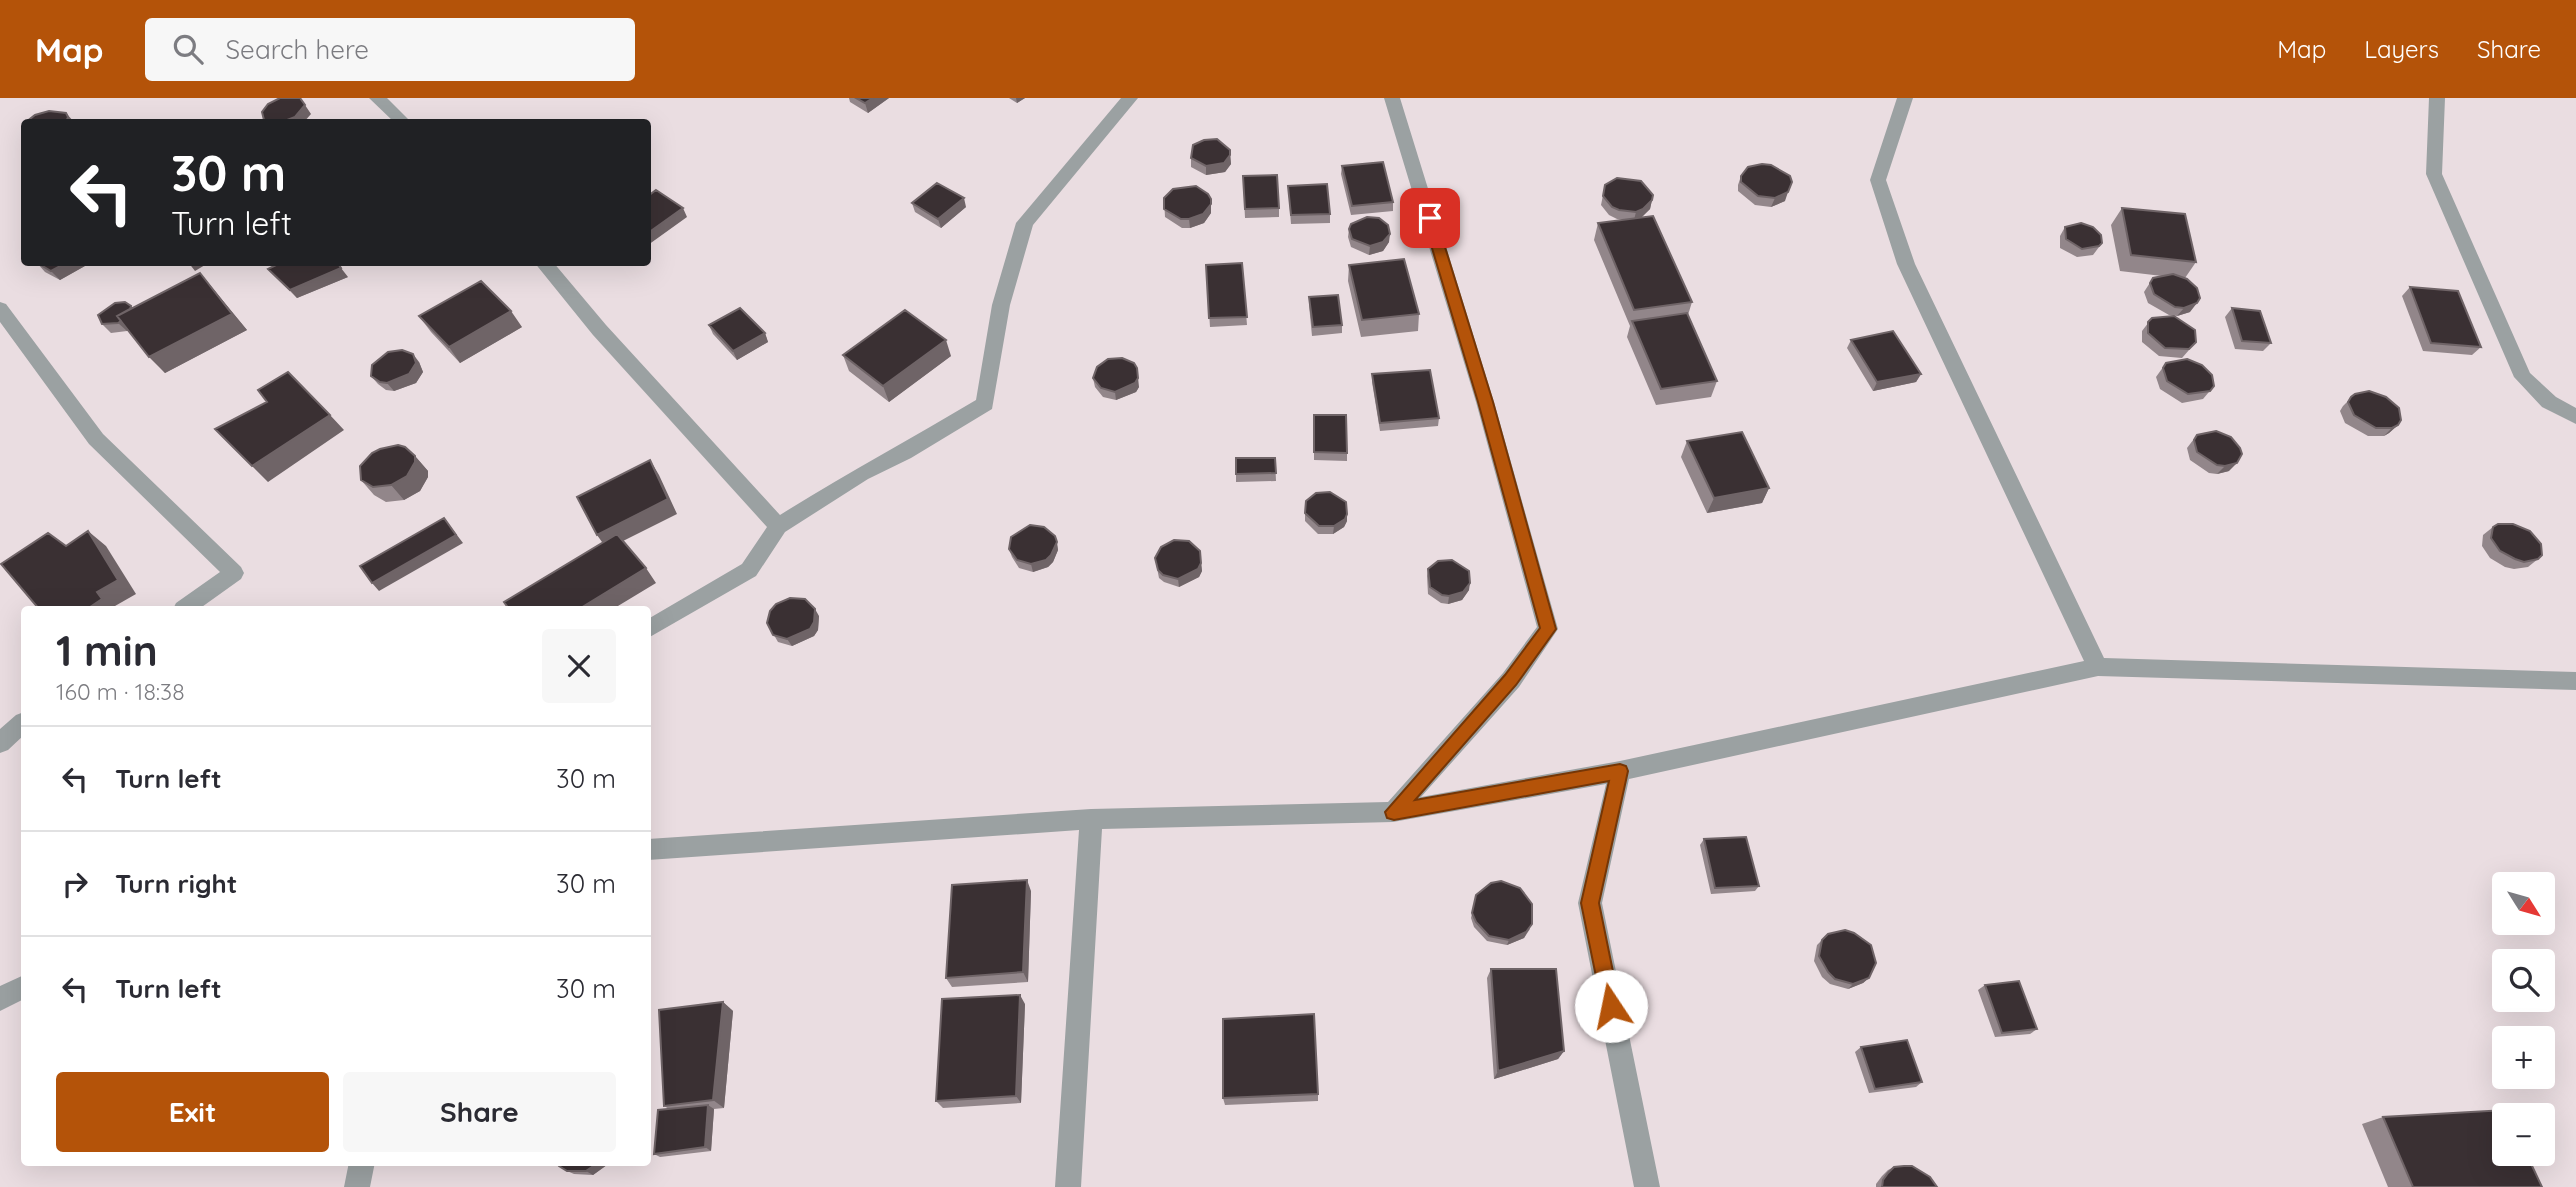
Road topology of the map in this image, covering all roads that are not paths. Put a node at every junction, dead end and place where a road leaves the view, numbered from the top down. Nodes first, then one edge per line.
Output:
1 (377, 98) edge
2 (1129, 98) edge
3 (1392, 98) edge
4 (1905, 98) edge
5 (2437, 98) edge
6 (400, 119) edge
7 (546, 266) edge
8 (0, 309) edge
9 (2576, 417) edge
10 (778, 526) junction
11 (187, 606) edge
12 (651, 627) edge
13 (2098, 667) junction
14 (2576, 681) edge
15 (21, 725) edge
16 (0, 743) edge
17 (1620, 771) junction
18 (1394, 812) junction
19 (1091, 819) junction
20 (651, 849) edge
21 (21, 988) edge
22 (0, 999) edge
23 (361, 1166) edge
24 (357, 1187) edge
25 (1068, 1187) edge
26 (1647, 1187) edge

1 - 6 street
2 - 10 street
3 - 18 street
4 - 13 street
5 - 9 street
7 - 10 street
8 - 11 street
10 - 12 street
13 - 14 street
13 - 17 street
15 - 16 street
17 - 18 street
17 - 26 street
18 - 19 street
19 - 20 street
19 - 25 street
21 - 22 street
23 - 24 street

